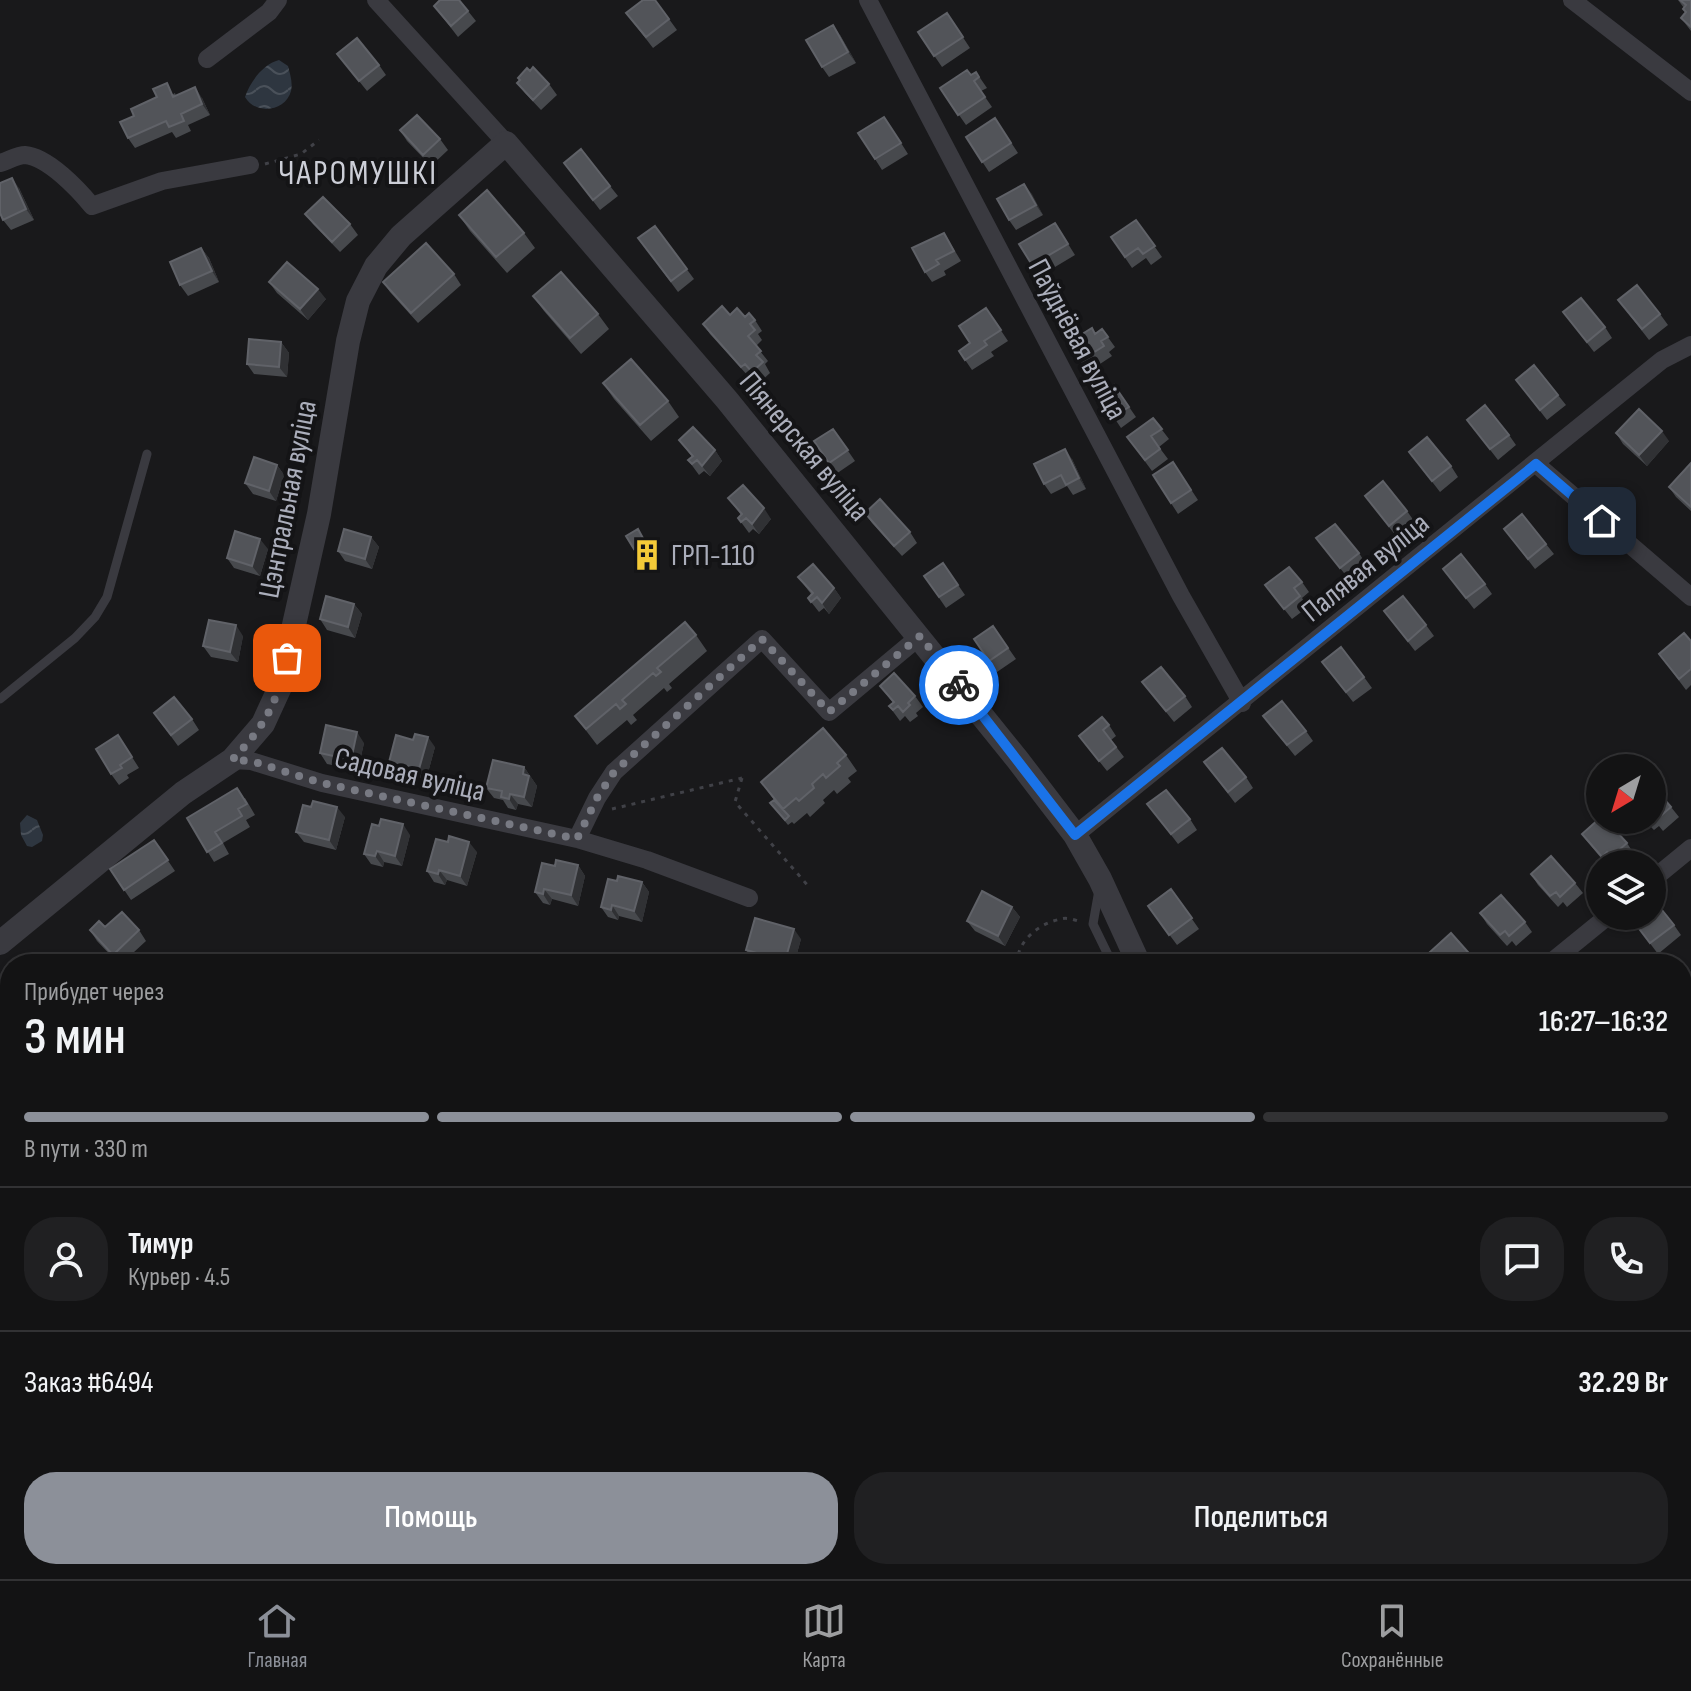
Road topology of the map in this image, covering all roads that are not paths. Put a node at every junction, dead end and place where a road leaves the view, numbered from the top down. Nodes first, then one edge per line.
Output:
1 (278, 0) edge
2 (376, 0) edge
3 (868, 0) edge
4 (1572, 0) edge
5 (207, 59) dead end
6 (1691, 92) edge
7 (506, 143) junction
8 (0, 163) edge
9 (250, 165) road end
10 (1691, 345) edge
11 (147, 454) dead end
12 (1536, 464) junction
13 (1691, 597) edge
14 (920, 636) junction
15 (0, 699) edge
16 (1242, 703) junction
17 (232, 760) junction
18 (1075, 835) junction
19 (577, 839) junction
20 (1691, 848) edge
21 (1666, 869) edge
22 (1100, 879) junction
23 (749, 898) dead end
24 (1591, 930) edge
25 (5, 935) edge
26 (1108, 954) edge
27 (1134, 954) edge
28 (1561, 954) edge

1 - 5 street
2 - 7 street, Піянерская вуліца
3 - 16 street, Паўднёвая вуліца
4 - 6 street
7 - 14 street, Піянерская вуліца
7 - 17 street, Цэнтральная вуліца
8 - 9 street
10 - 12 street, Палявая вуліца
11 - 15 lane
12 - 13 street
12 - 16 street, Палявая вуліца
14 - 18 street, Піянерская вуліца
14 - 19 street
16 - 18 street, Палявая вуліца
17 - 19 street, Садовая вуліца
17 - 25 street, Цэнтральная вуліца
18 - 22 street, Піянерская вуліца
19 - 23 street, Садовая вуліца
20 - 21 street
22 - 26 lane
22 - 27 street, Піянерская вуліца
24 - 28 street

